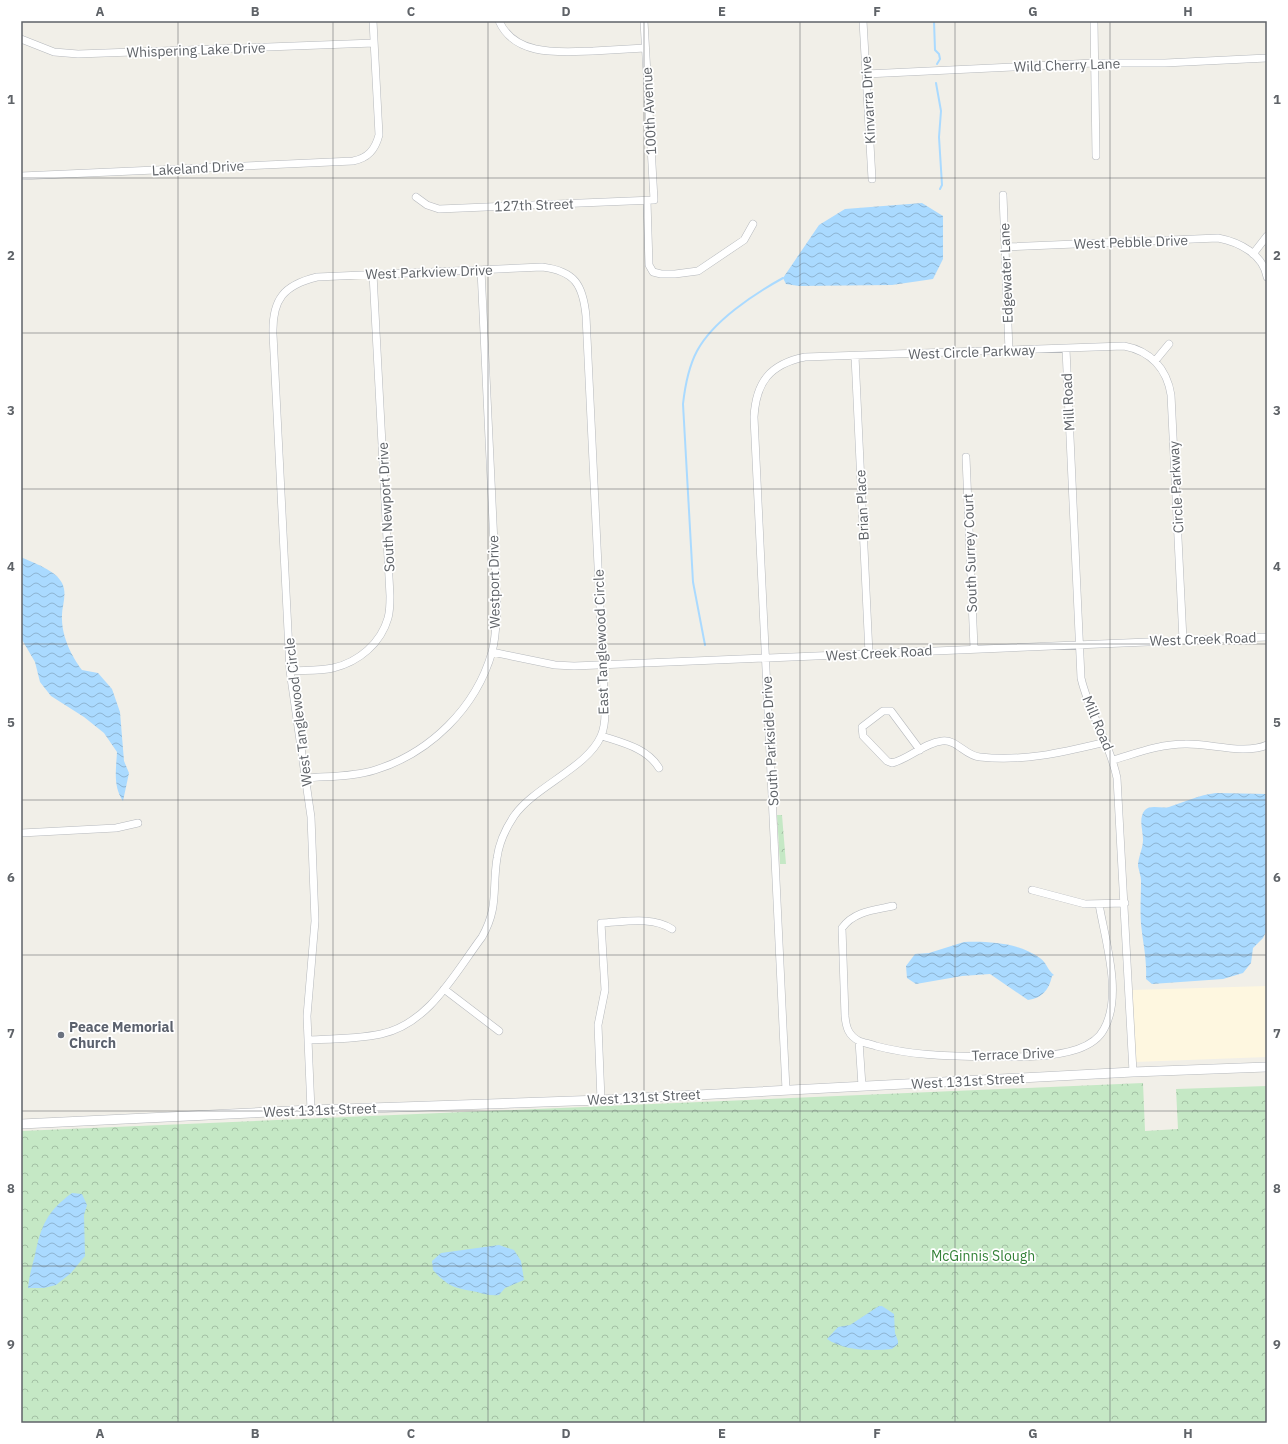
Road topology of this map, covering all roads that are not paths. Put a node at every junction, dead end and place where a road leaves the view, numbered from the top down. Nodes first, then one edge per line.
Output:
1 (373, 21) edge
2 (499, 21) edge
3 (644, 21) edge
4 (863, 21) edge
5 (1094, 21) edge
6 (21, 39) edge
7 (374, 43) junction
8 (645, 48) junction
9 (1267, 58) edge
10 (1094, 63) junction
11 (866, 74) junction
12 (1096, 156) dead end
13 (21, 176) edge
14 (872, 179) dead end
15 (1003, 195) dead end
16 (416, 197) dead end
17 (651, 201) junction
18 (753, 224) dead end
19 (1267, 236) edge
20 (1005, 247) junction
21 (1253, 254) junction
22 (481, 270) junction
23 (373, 274) junction
24 (1267, 277) edge
25 (574, 278) joint
26 (284, 291) joint
27 (1169, 344) dead end
28 (1066, 349) junction
29 (1009, 351) junction
30 (855, 356) junction
31 (1155, 361) junction
32 (786, 363) joint
33 (966, 457) dead end
34 (1267, 636) edge
35 (1183, 640) junction
36 (1079, 644) junction
37 (974, 648) junction
38 (492, 652) junction
39 (869, 654) junction
40 (767, 657) junction
41 (602, 665) junction
42 (290, 671) junction
43 (602, 736) junction
44 (1106, 742) junction
45 (1267, 745) edge
46 (920, 750) junction
47 (1113, 760) junction
48 (659, 768) dead end
49 (306, 778) junction
50 (138, 823) dead end
51 (21, 833) edge
52 (1032, 890) dead end
53 (1125, 903) junction
54 (1099, 904) junction
55 (893, 906) dead end
56 (672, 929) dead end
57 (444, 989) junction
58 (499, 1031) dead end
59 (308, 1040) junction
60 (859, 1041) junction
61 (1267, 1067) edge
62 (1133, 1072) junction
63 (862, 1086) junction
64 (786, 1090) junction
65 (602, 1100) junction
66 (311, 1110) junction
67 (21, 1124) edge

1 - 7 street
2 - 8 street
3 - 8 street, 100th Avenue
4 - 11 street, Kinvarra Drive
5 - 10 street
6 - 7 street, Whispering Lake Drive
7 - 13 street, Lakeland Drive
8 - 17 street, 100th Avenue
9 - 10 street, Wild Cherry Lane
10 - 11 street, Wild Cherry Lane
10 - 12 street
11 - 14 street, Kinvarra Drive
15 - 20 street, Edgewater Lane
16 - 17 street, 127th Street
17 - 18 street, 100th Avenue
19 - 21 street
20 - 21 street, West Pebble Drive
20 - 29 street, Edgewater Lane
21 - 24 street
22 - 23 street, West Parkview Drive
22 - 25 street, West Parkview Drive
22 - 38 street, Westport Drive
23 - 26 street, West Parkview Drive
23 - 42 street, South Newport Drive
25 - 41 street, East Tanglewood Circle
26 - 42 street, West Tanglewood Circle
27 - 31 street
28 - 29 street, West Circle Parkway
28 - 31 street, West Circle Parkway
28 - 36 street, Mill Road
29 - 30 street, West Circle Parkway
30 - 32 street, West Circle Parkway
30 - 39 street, Brian Place
31 - 35 street, Circle Parkway
32 - 40 street, South Parkside Drive
33 - 37 street, South Surrey Court
34 - 35 street, West Creek Road
35 - 36 street, West Creek Road
36 - 37 street, West Creek Road
36 - 44 street, Mill Road
37 - 39 street, West Creek Road
38 - 41 street, West Creek Road
38 - 49 street, Westport Drive
39 - 40 street, West Creek Road
40 - 41 street, West Creek Road
40 - 64 street, South Parkside Drive
41 - 43 street, East Tanglewood Circle
42 - 49 street, West Tanglewood Circle
43 - 48 street
43 - 57 street, East Tanglewood Circle
44 - 46 street
44 - 47 street, Mill Road
45 - 47 street
46 - 46 street
47 - 53 street, Mill Road
49 - 59 street, West Tanglewood Circle
50 - 51 street
52 - 54 street
53 - 54 street
53 - 62 street, Mill Road
54 - 60 street, Terrace Drive
55 - 60 street
56 - 65 street
57 - 58 street
57 - 59 street, East Tanglewood Circle
59 - 66 street, West Tanglewood Circle
60 - 63 street
61 - 62 street, West 131st Street
62 - 63 street, West 131st Street
63 - 64 street, West 131st Street
64 - 65 street, West 131st Street
65 - 66 street, West 131st Street
66 - 67 street, West 131st Street

